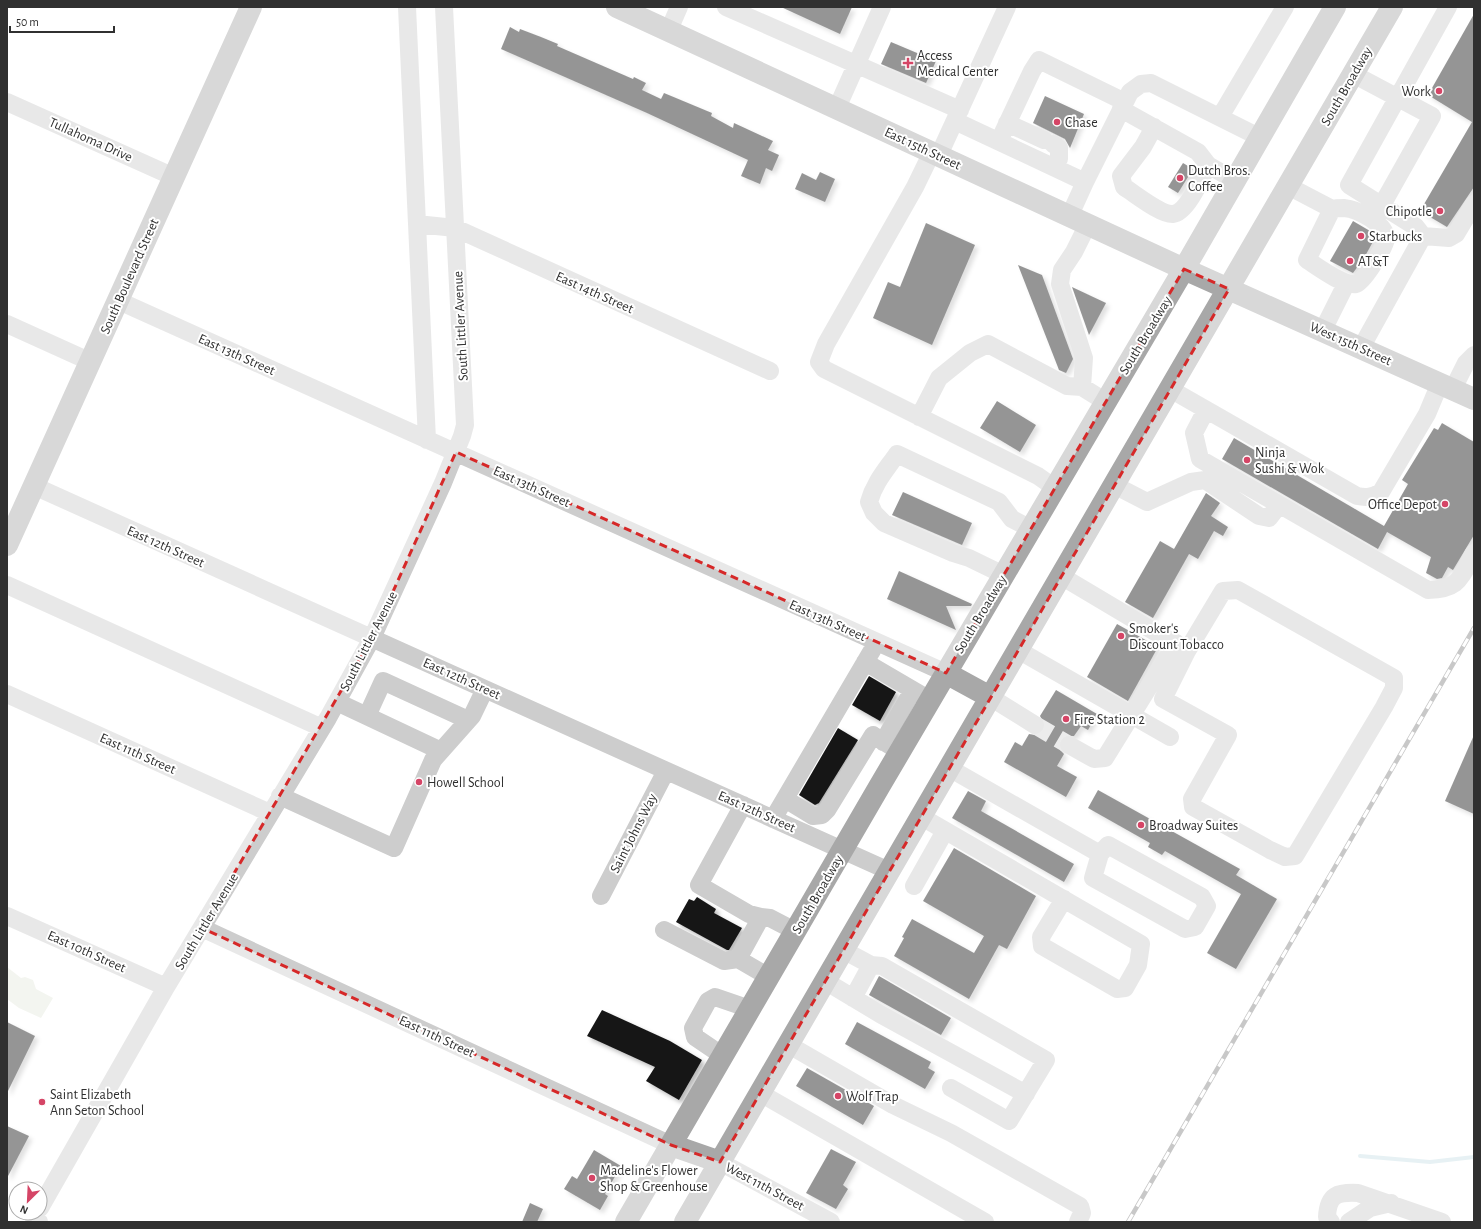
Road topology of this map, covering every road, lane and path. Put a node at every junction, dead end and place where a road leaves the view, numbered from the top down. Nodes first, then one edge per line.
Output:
1 (251, 7) edge
2 (407, 7) edge
3 (444, 7) edge
4 (617, 7) edge
5 (680, 7) edge
6 (882, 7) edge
7 (1007, 7) edge
8 (1285, 7) edge
9 (1335, 7) edge
10 (1392, 7) edge
11 (1448, 7) edge
12 (737, 9) edge
13 (670, 30) junction
14 (857, 65) junction
15 (1353, 74) junction
16 (1398, 99) junction
17 (7, 102) edge
18 (1123, 105) junction
19 (837, 108) junction
20 (957, 116) junction
21 (1220, 117) junction
22 (1154, 127) junction
23 (1003, 131) junction
24 (1259, 137) junction
25 (1051, 152) junction
26 (935, 153) junction
27 (1208, 165) junction
28 (174, 177) junction
29 (1234, 180) junction
30 (1085, 182) junction
31 (1288, 186) junction
32 (1474, 204) edge
33 (1382, 205) junction
34 (1332, 209) junction
35 (1079, 220) junction
36 (417, 224) junction
37 (455, 228) junction
38 (1423, 236) junction
39 (1184, 269) junction
40 (1346, 284) junction
41 (1229, 288) junction
42 (119, 301) junction
43 (7, 324) edge
44 (1323, 330) junction
45 (1362, 348) junction
46 (1474, 355) edge
47 (91, 362) junction
48 (770, 371) dead end
49 (1082, 386) junction
50 (1447, 386) junction
51 (1170, 389) junction
52 (1474, 399) edge
53 (1106, 402) junction
54 (1206, 410) junction
55 (919, 417) junction
56 (427, 440) junction
57 (456, 452) junction
58 (1114, 485) junction
59 (34, 486) junction
60 (1055, 488) junction
61 (1279, 505) junction
62 (1031, 529) junction
63 (7, 545) edge
64 (1474, 553) edge
65 (1004, 575) junction
66 (1060, 576) junction
67 (7, 585) edge
68 (372, 638) junction
69 (877, 642) junction
70 (1182, 647) junction
71 (1018, 650) junction
72 (866, 662) junction
73 (946, 673) junction
74 (485, 689) junction
75 (7, 694) edge
76 (922, 695) junction
77 (990, 697) junction
78 (337, 702) junction
79 (1130, 715) junction
80 (367, 716) junction
81 (468, 720) junction
82 (1035, 725) tunnel mouth
83 (322, 728) junction
84 (1170, 737) dead end
85 (1069, 745) tunnel mouth
86 (884, 746) junction
87 (441, 751) junction
88 (949, 768) junction
89 (666, 770) junction
90 (280, 796) junction
91 (785, 800) junction
92 (744, 805) junction
93 (270, 813) junction
94 (920, 816) junction
95 (773, 819) junction
96 (945, 831) junction
97 (842, 850) junction
98 (1100, 854) junction
99 (889, 871) junction
100 (914, 886) dead end
101 (601, 896) dead end
102 (1064, 899) junction
103 (7, 916) edge
104 (761, 917) junction
105 (202, 928) junction
106 (664, 930) dead end
107 (795, 931) junction
108 (844, 950) junction
109 (738, 959) junction
110 (871, 965) junction
111 (769, 977) junction
112 (825, 981) junction
113 (166, 987) junction
114 (853, 998) junction
115 (750, 1009) junction
116 (789, 1045) junction
117 (723, 1056) junction
118 (951, 1088) dead end
119 (760, 1093) junction
120 (1026, 1094) junction
121 (671, 1144) junction
122 (720, 1162) junction
123 (48, 1196) edge
124 (1391, 1203) junction
125 (626, 1222) edge
126 (685, 1222) edge
127 (831, 1222) edge
128 (985, 1222) edge
129 (1078, 1222) edge
130 (1331, 1222) edge
131 (1349, 1222) edge
132 (1442, 1222) edge

1 - 28 main road, South Boulevard Street
2 - 36 street
3 - 37 street, South Littler Avenue
4 - 13 main road, East 15th Street
5 - 13 street
6 - 14 street
7 - 20 street
8 - 21 street
9 - 24 main road, South Broadway
10 - 15 main road, South Broadway
11 - 16 street
12 - 14 street
13 - 19 main road, East 15th Street
14 - 19 street
14 - 20 street
15 - 16 street
15 - 31 main road, South Broadway
16 - 33 street
16 - 33 street
17 - 28 street, Tullahoma Drive
18 - 21 street
18 - 22 street
18 - 23 street
18 - 30 street
19 - 26 main road, East 15th Street
20 - 23 street
20 - 26 street
21 - 24 street
22 - 27 street
22 - 27 street
23 - 25 street
23 - 25 street
24 - 29 main road, South Broadway
25 - 30 street
26 - 35 main road, East 15th Street
26 - 55 street
27 - 29 street
28 - 42 main road, South Boulevard Street
29 - 39 main road, South Broadway
30 - 35 street
31 - 34 street
31 - 41 main road, South Broadway
32 - 38 street
33 - 38 street
34 - 40 street
34 - 40 street
35 - 39 main road, East 15th Street
35 - 49 street
36 - 37 street, East 14th Street
36 - 56 street
37 - 48 street, East 14th Street
37 - 57 street, South Littler Avenue
38 - 45 street
39 - 41 main road, East 15th Street
39 - 53 main road, South Broadway
40 - 44 street
41 - 44 main road, West 15th Street
41 - 51 main road, South Broadway
42 - 47 main road, South Boulevard Street
42 - 56 street, East 13th Street
43 - 47 street
44 - 45 main road, West 15th Street
45 - 50 main road, West 15th Street
46 - 50 street
47 - 59 main road, South Boulevard Street
49 - 53 street
49 - 55 street
50 - 52 main road, West 15th Street
50 - 54 street
51 - 54 street
51 - 58 main road, South Broadway
53 - 60 main road, South Broadway
54 - 61 street
55 - 60 street
56 - 57 street, East 13th Street
57 - 68 street, South Littler Avenue
57 - 69 street, East 13th Street
58 - 61 street
58 - 66 main road, South Broadway
59 - 63 main road, South Boulevard Street
59 - 68 street, East 12th Street
60 - 62 main road, South Broadway
61 - 64 street
62 - 65 main road, South Broadway
62 - 65 street
65 - 73 main road, South Broadway
66 - 70 street
66 - 71 main road, South Broadway
67 - 83 street
68 - 74 street, East 12th Street
68 - 78 street, South Littler Avenue
69 - 72 street
69 - 73 street, East 13th Street
70 - 70 street
70 - 79 street
71 - 77 main road, South Broadway
71 - 79 street
72 - 76 street
72 - 91 street
73 - 76 main road, South Broadway
73 - 77 main road
74 - 81 street
74 - 89 street, East 12th Street
75 - 93 street, East 11th Street
76 - 86 main road, South Broadway
77 - 82 street
77 - 88 main road, South Broadway
78 - 80 street
78 - 83 street, South Littler Avenue
79 - 84 street
79 - 85 street
80 - 81 street
80 - 87 street
81 - 87 street
83 - 90 street, South Littler Avenue
86 - 91 street
86 - 97 main road, South Broadway
87 - 90 street
88 - 94 main road, South Broadway
88 - 98 street
89 - 92 street, East 12th Street
89 - 101 street, Saint Johns Way
90 - 93 street, South Littler Avenue
91 - 95 street
92 - 95 street, East 12th Street
92 - 104 street
93 - 105 street, South Littler Avenue
94 - 96 street
94 - 99 main road, South Broadway
95 - 97 street, East 12th Street
96 - 100 street
96 - 102 street
97 - 99 street, East 12th Street
97 - 107 main road, South Broadway
98 - 98 street
99 - 108 main road, South Broadway
102 - 102 street
103 - 113 street, East 10th Street
104 - 107 street
104 - 109 street
105 - 113 street, South Littler Avenue
105 - 121 street, East 11th Street
106 - 109 street
107 - 111 main road, South Broadway
108 - 110 street
108 - 112 main road, South Broadway
109 - 111 street
110 - 114 street
110 - 120 street
111 - 115 main road, South Broadway
112 - 114 street
112 - 116 main road, South Broadway
113 - 123 street, South Littler Avenue
114 - 120 street
115 - 117 main road, South Broadway
115 - 117 street
116 - 119 main road, South Broadway
116 - 129 street
117 - 121 main road, South Broadway
118 - 120 street
119 - 122 main road, South Broadway
119 - 128 street
121 - 122 main road
121 - 125 main road, South Broadway
122 - 126 main road, South Broadway
122 - 127 street, West 11th Street
124 - 130 street
124 - 131 street
124 - 132 street

